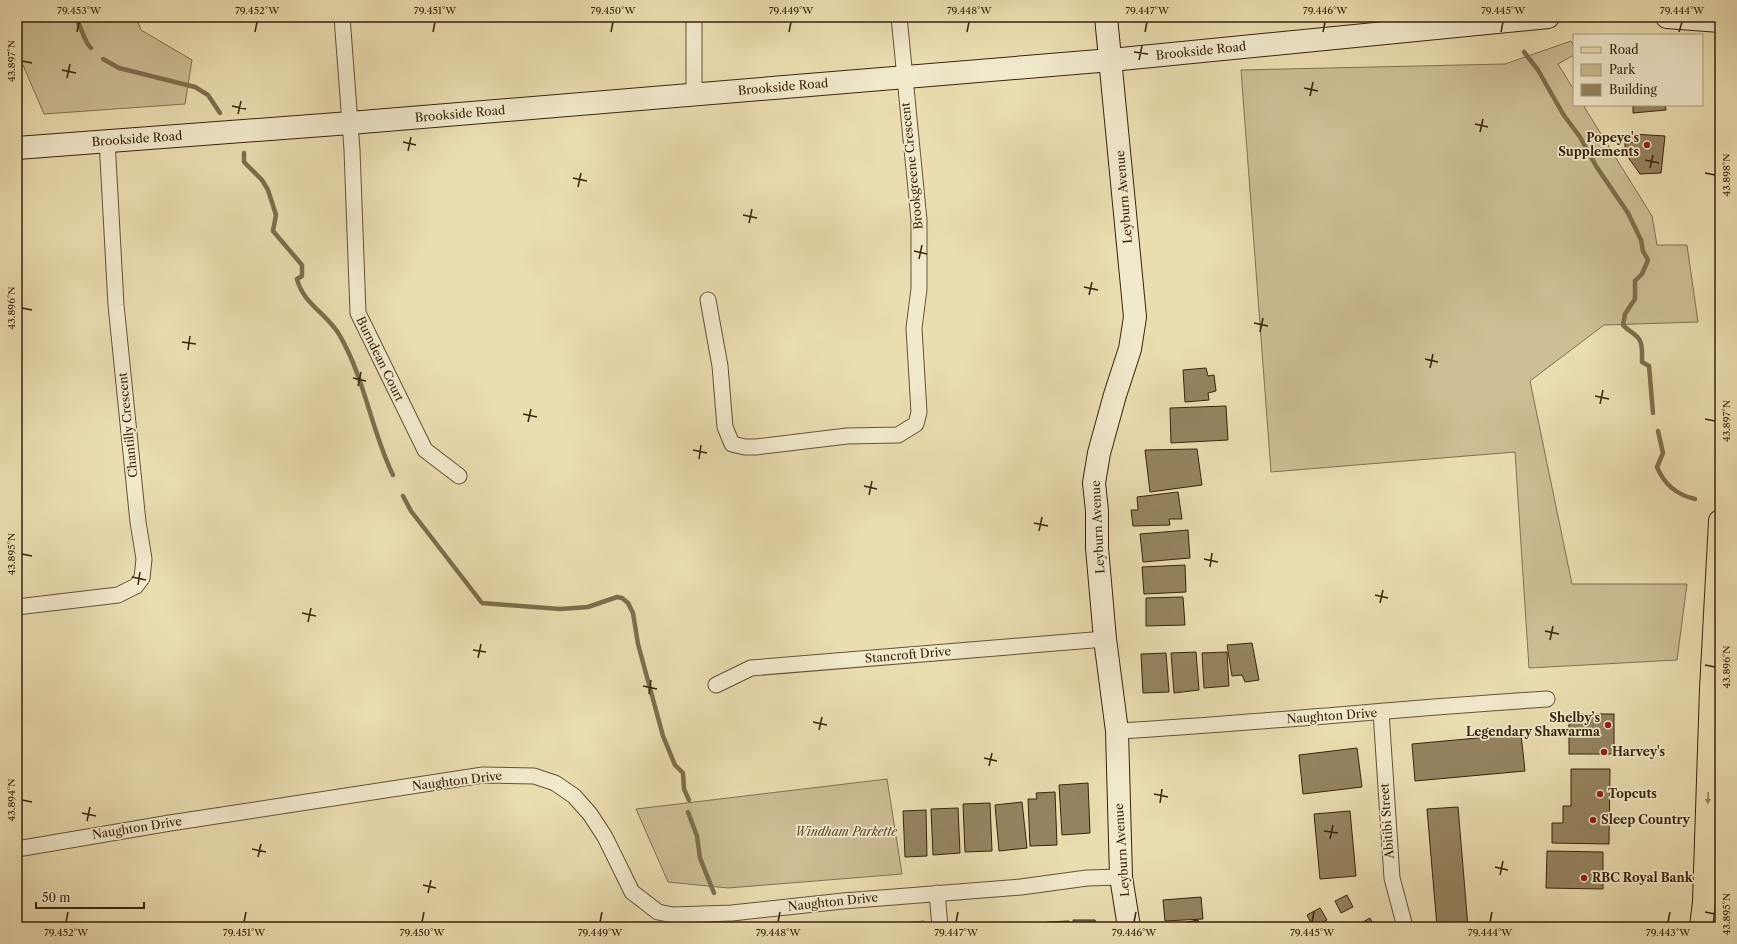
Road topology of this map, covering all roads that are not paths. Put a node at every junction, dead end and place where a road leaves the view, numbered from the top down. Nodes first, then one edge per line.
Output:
1 (342, 17) edge
2 (694, 17) edge
3 (899, 17) edge
4 (1106, 17) edge
5 (1548, 17) edge
6 (1667, 17) edge
7 (1720, 21) edge
8 (1111, 60) junction
9 (904, 76) junction
10 (694, 94) junction
11 (350, 123) junction
12 (107, 140) junction
13 (17, 148) edge
14 (708, 300) dead end
15 (459, 476) dead end
16 (1720, 521) edge
17 (17, 607) edge
18 (1104, 639) junction
19 (716, 685) dead end
20 (1548, 699) dead end
21 (1381, 712) junction
22 (1117, 731) junction
23 (17, 849) edge
24 (1121, 877) junction
25 (937, 892) junction
26 (940, 927) edge
27 (1129, 927) edge
28 (1404, 927) edge
29 (1701, 927) edge

1 - 11 street, Burndean Court
2 - 10 street
3 - 9 street
4 - 8 street, Leyburn Avenue
5 - 8 street, Brookside Road
6 - 7 street
8 - 9 street, Brookside Road
8 - 18 street, Leyburn Avenue
9 - 10 street, Brookside Road
9 - 14 street, Brookgreene Crescent
10 - 11 street, Brookside Road
11 - 12 street, Brookside Road
11 - 15 street, Burndean Court
12 - 13 street, Brookside Road
12 - 17 street, Chantilly Crescent
16 -> 29 main road
18 - 19 street, Stancroft Drive
18 - 22 street, Leyburn Avenue
20 - 21 street, Naughton Drive
21 - 22 street, Naughton Drive
21 - 28 street, Abitibi Street
22 - 24 street, Leyburn Avenue
23 - 25 street, Naughton Drive
24 - 25 street, Naughton Drive
24 - 27 street, Leyburn Avenue
25 - 26 street

